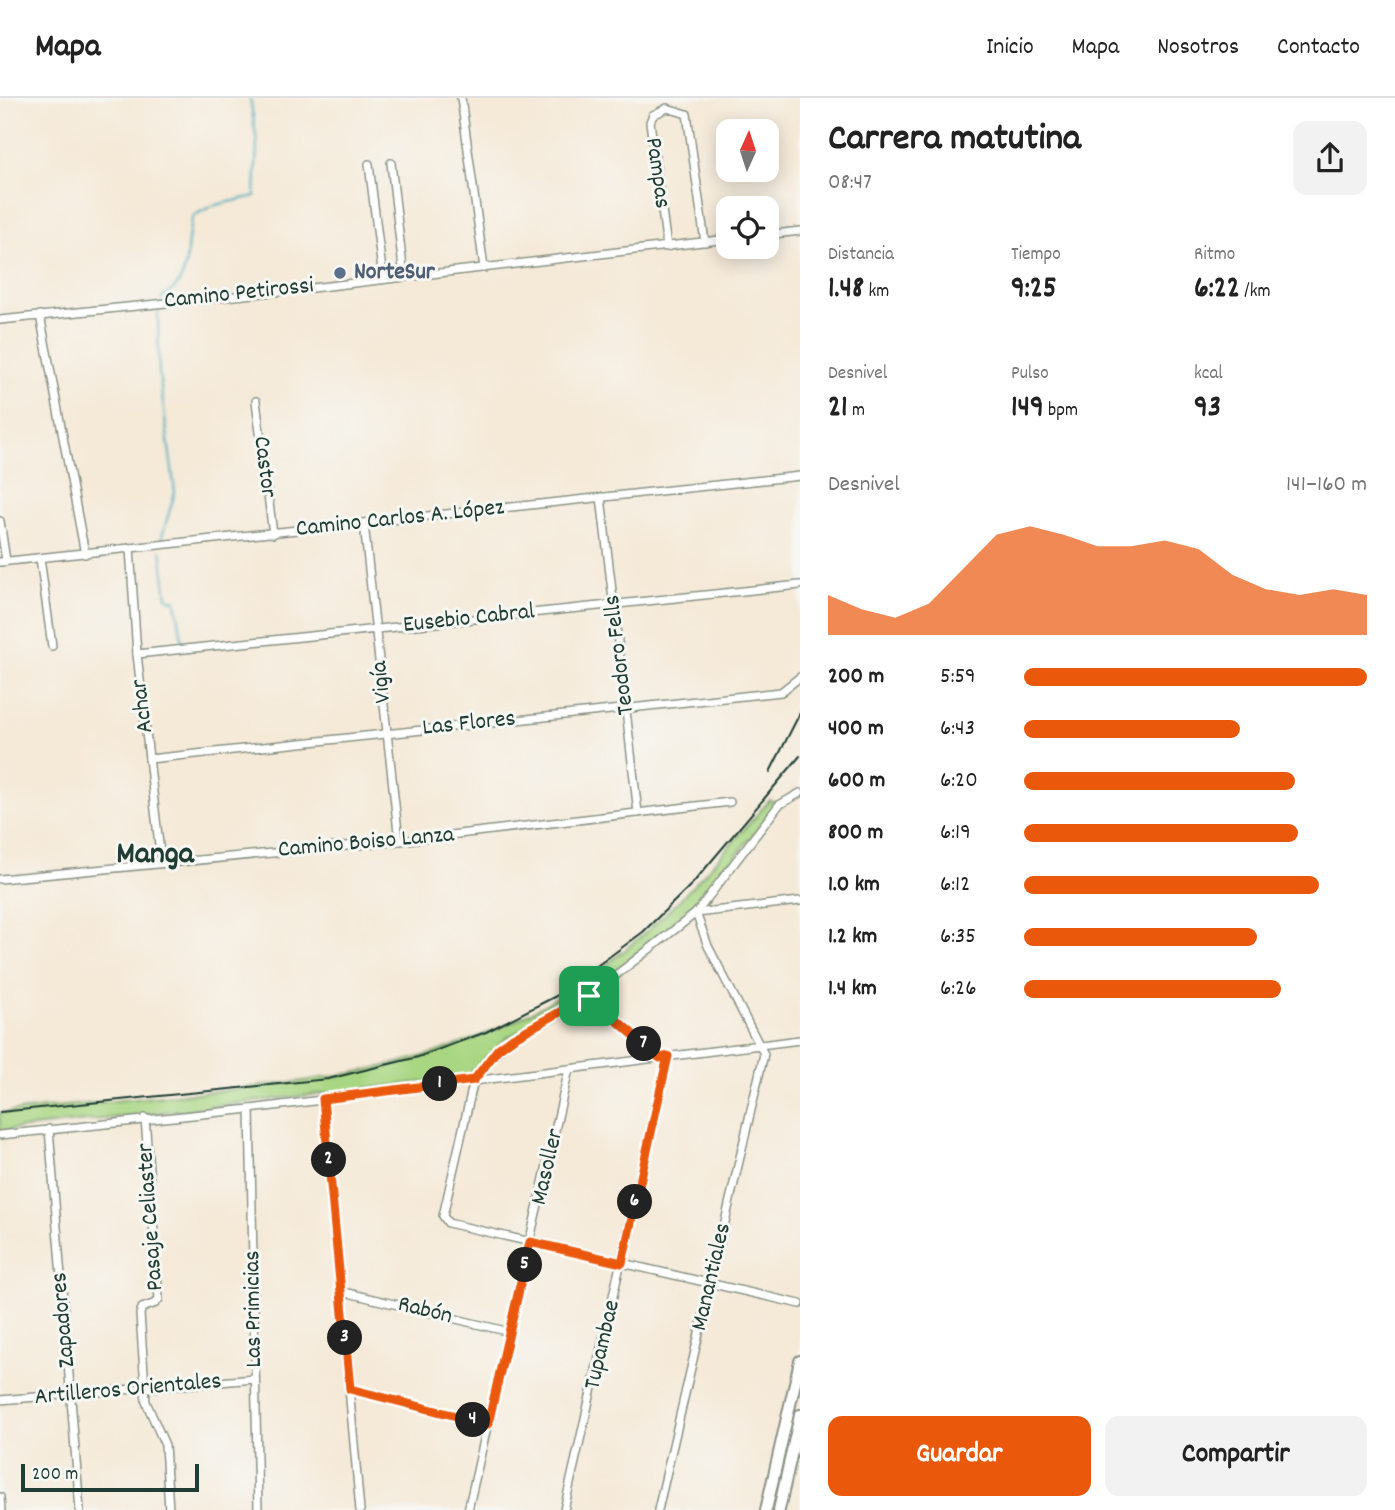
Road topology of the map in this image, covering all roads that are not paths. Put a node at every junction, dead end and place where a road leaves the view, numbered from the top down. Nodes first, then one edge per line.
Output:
1 (461, 98) edge
2 (391, 163) dead end
3 (369, 164) dead end
4 (800, 231) edge
5 (779, 233) edge
6 (716, 241) edge
7 (705, 242) junction
8 (667, 247) junction
9 (484, 268) junction
10 (404, 277) junction
11 (383, 279) junction
12 (40, 315) junction
13 (0, 320) edge
14 (256, 401) dead end
15 (800, 476) edge
16 (601, 497) junction
17 (0, 521) edge
18 (364, 524) junction
19 (273, 534) junction
20 (130, 548) junction
21 (85, 554) junction
22 (40, 558) junction
23 (3, 562) edge
24 (800, 585) edge
25 (614, 604) junction
26 (376, 629) junction
27 (52, 646) dead end
28 (137, 654) junction
29 (800, 677) edge
30 (626, 707) junction
31 (387, 734) junction
32 (149, 759) junction
33 (800, 793) edge
34 (730, 802) dead end
35 (638, 813) junction
36 (399, 841) junction
37 (161, 862) junction
38 (0, 879) edge
39 (800, 901) edge
40 (696, 914) junction
41 (589, 996) junction
42 (800, 1040) edge
43 (761, 1045) junction
44 (664, 1057) junction
45 (569, 1069) junction
46 (474, 1080) junction
47 (323, 1099) junction
48 (250, 1109) junction
49 (145, 1118) junction
50 (49, 1129) junction
51 (0, 1135) edge
52 (530, 1242) junction
53 (622, 1263) junction
54 (710, 1284) junction
55 (340, 1291) junction
56 (800, 1304) edge
57 (510, 1332) junction
58 (800, 1360) edge
59 (255, 1379) junction
60 (145, 1388) junction
61 (350, 1389) junction
62 (70, 1394) junction
63 (0, 1400) edge
64 (800, 1415) edge
65 (488, 1424) junction
66 (776, 1466) junction
67 (788, 1469) junction
68 (0, 1497) edge
69 (1, 1510) edge
70 (80, 1510) edge
71 (169, 1510) edge
72 (258, 1510) edge
73 (360, 1510) edge
74 (468, 1510) edge
75 (564, 1510) edge
76 (658, 1510) edge
77 (766, 1510) edge
78 (779, 1510) edge

1 - 9 street
2 - 10 street
3 - 11 street
4 - 5 street
6 - 7 street, Camino Petirossi
7 - 8 street, Camino Petirossi
7 - 8 street, Pampas
8 - 9 street, Camino Petirossi
9 - 10 street, Camino Petirossi
10 - 11 street, Camino Petirossi
11 - 12 street, Camino Petirossi
12 - 13 street, Camino Petirossi
12 - 21 street
14 - 19 street, Castor
15 - 16 street, Camino Carlos A. López
16 - 18 street, Camino Carlos A. López
16 - 25 street, Teodoro Fells
17 - 23 street
18 - 19 street, Camino Carlos A. López
18 - 26 street, Vigía
19 - 20 street, Camino Carlos A. López
20 - 21 street, Camino Carlos A. López
20 - 28 street, Achar
21 - 22 street, Camino Carlos A. López
22 - 23 street, Camino Carlos A. López
22 - 27 street
24 - 25 street, Eusebio Cabral
25 - 26 street, Eusebio Cabral
25 - 30 street, Teodoro Fells
26 - 28 street, Eusebio Cabral
26 - 31 street, Vigía
28 - 32 street, Achar
29 - 30 street, Las Flores
30 - 31 street, Las Flores
30 - 35 street, Teodoro Fells
31 - 32 street, Las Flores
31 - 36 street, Vigía
32 - 37 street, Achar
33 - 40 street
34 - 35 street, Camino Boiso Lanza
35 - 36 street, Camino Boiso Lanza
36 - 37 street, Camino Boiso Lanza
37 - 38 street, Camino Boiso Lanza
39 - 40 street
40 - 41 street
40 - 43 street
41 - 44 street
41 - 46 street
42 - 43 street
43 - 44 street
43 - 54 street, Manantiales
44 - 45 street
44 - 53 street, Tupambae
45 - 46 street
45 - 52 street, Masoller
46 - 47 street
46 - 52 street
47 - 48 street
47 - 55 street
48 - 49 street
48 - 59 street, Las Primicias
49 - 50 street
49 - 60 street, Pasaje Celiaster
50 - 51 street
50 - 62 street, Zapadores
52 - 53 street
52 - 57 street, Masoller
53 - 54 street
53 - 75 street, Tupambae
54 - 56 street
54 - 76 street, Manantiales
55 - 57 street, Rabón
55 - 61 street
57 - 65 street, Masoller
58 - 66 main road
59 - 60 street, Artilleros Orientales
59 - 72 street, Las Primicias
60 - 62 street, Artilleros Orientales
60 - 71 street, Pasaje Celiaster
61 - 65 street
61 - 73 street
62 - 63 street, Artilleros Orientales
62 - 70 street, Zapadores
64 - 67 main road
65 - 74 street, Masoller
66 - 67 main road
66 - 77 main road
67 - 78 main road
68 - 69 street

